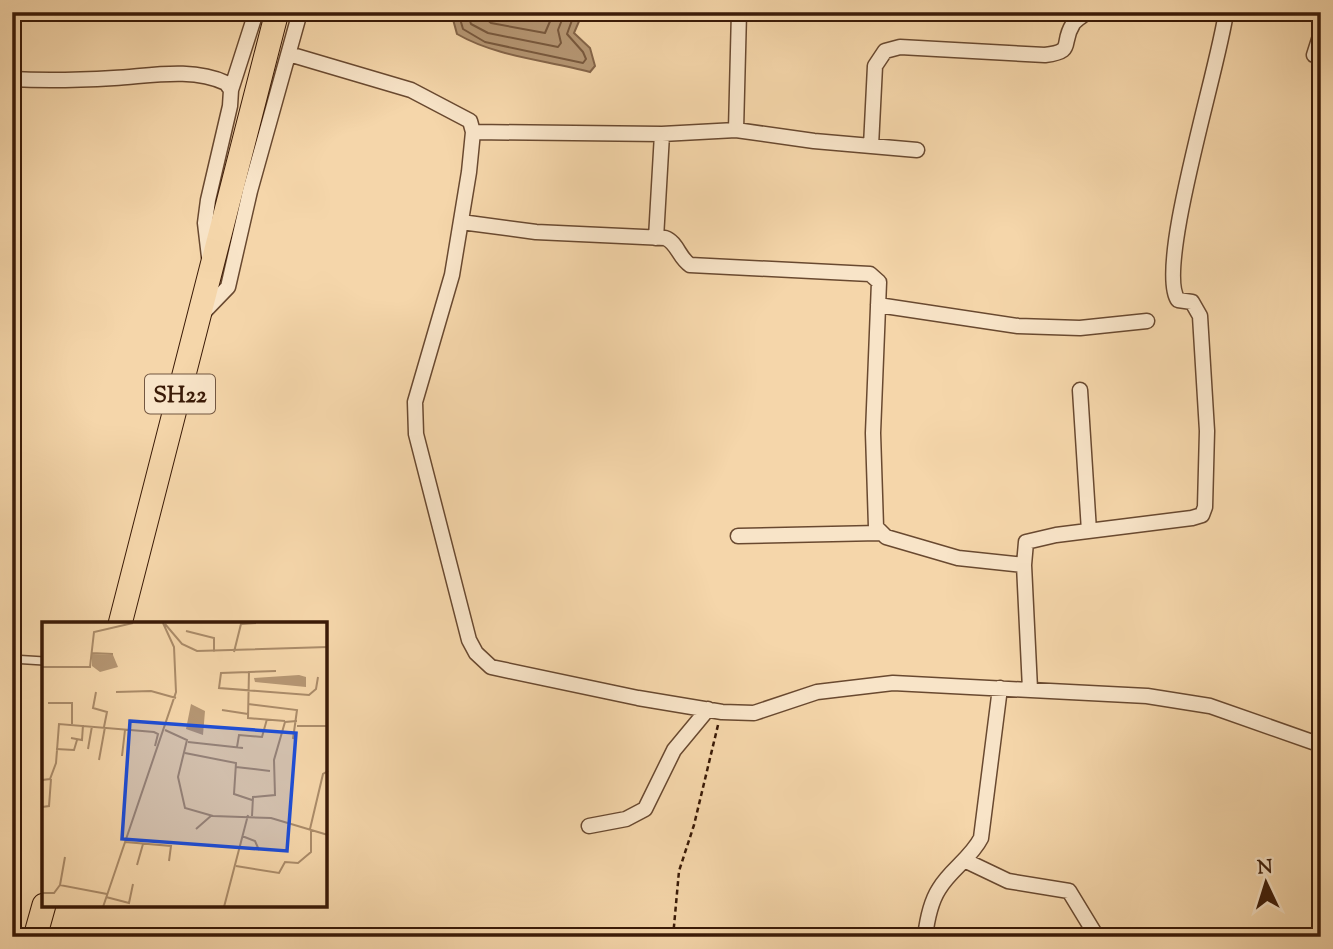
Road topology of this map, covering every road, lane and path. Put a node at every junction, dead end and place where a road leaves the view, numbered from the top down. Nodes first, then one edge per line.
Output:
1 (256, 12) edge
2 (277, 12) edge
3 (300, 12) edge
4 (739, 12) edge
5 (1087, 12) edge
6 (1226, 12) edge
7 (1321, 33) edge
8 (289, 54) junction
9 (1314, 55) dead end
10 (12, 79) edge
11 (231, 90) junction
12 (736, 130) junction
13 (473, 132) junction
14 (662, 134) junction
15 (871, 146) junction
16 (918, 150) dead end
17 (461, 222) junction
18 (656, 238) junction
19 (211, 272) junction
20 (878, 305) junction
21 (201, 315) junction
22 (1147, 321) dead end
23 (1080, 390) dead end
24 (1089, 531) junction
25 (879, 533) junction
26 (738, 536) dead end
27 (1024, 565) junction
28 (121, 622) edge
29 (12, 659) edge
30 (42, 661) edge
31 (1000, 688) junction
32 (1030, 689) junction
33 (715, 710) junction
34 (1321, 746) edge
35 (589, 826) dead end
36 (964, 860) junction
37 (43, 907) edge
38 (35, 937) edge
39 (673, 937) edge
40 (925, 937) edge
41 (1097, 937) edge

1 - 11 street
2 - 19 main road, SH22
3 - 8 street
4 - 12 street
5 - 15 street
6 - 24 street
7 - 9 street
8 - 13 street
8 - 21 street
10 - 11 street
11 - 19 street
12 - 14 street
12 - 15 street
13 - 14 street
13 - 17 street
14 - 18 street
15 - 16 street
17 - 18 street
17 - 33 street
18 - 20 street
19 - 21 main road, SH22
20 - 22 street
20 - 25 street
21 - 28 main road, SH22
23 - 24 street
24 - 27 street
25 - 26 street
25 - 27 street
27 - 32 street
29 - 30 lane
31 - 32 street
31 - 33 street
31 - 36 street
32 - 34 street
33 - 35 street
33 - 39 path
36 - 40 street
36 - 41 street
37 - 38 main road

